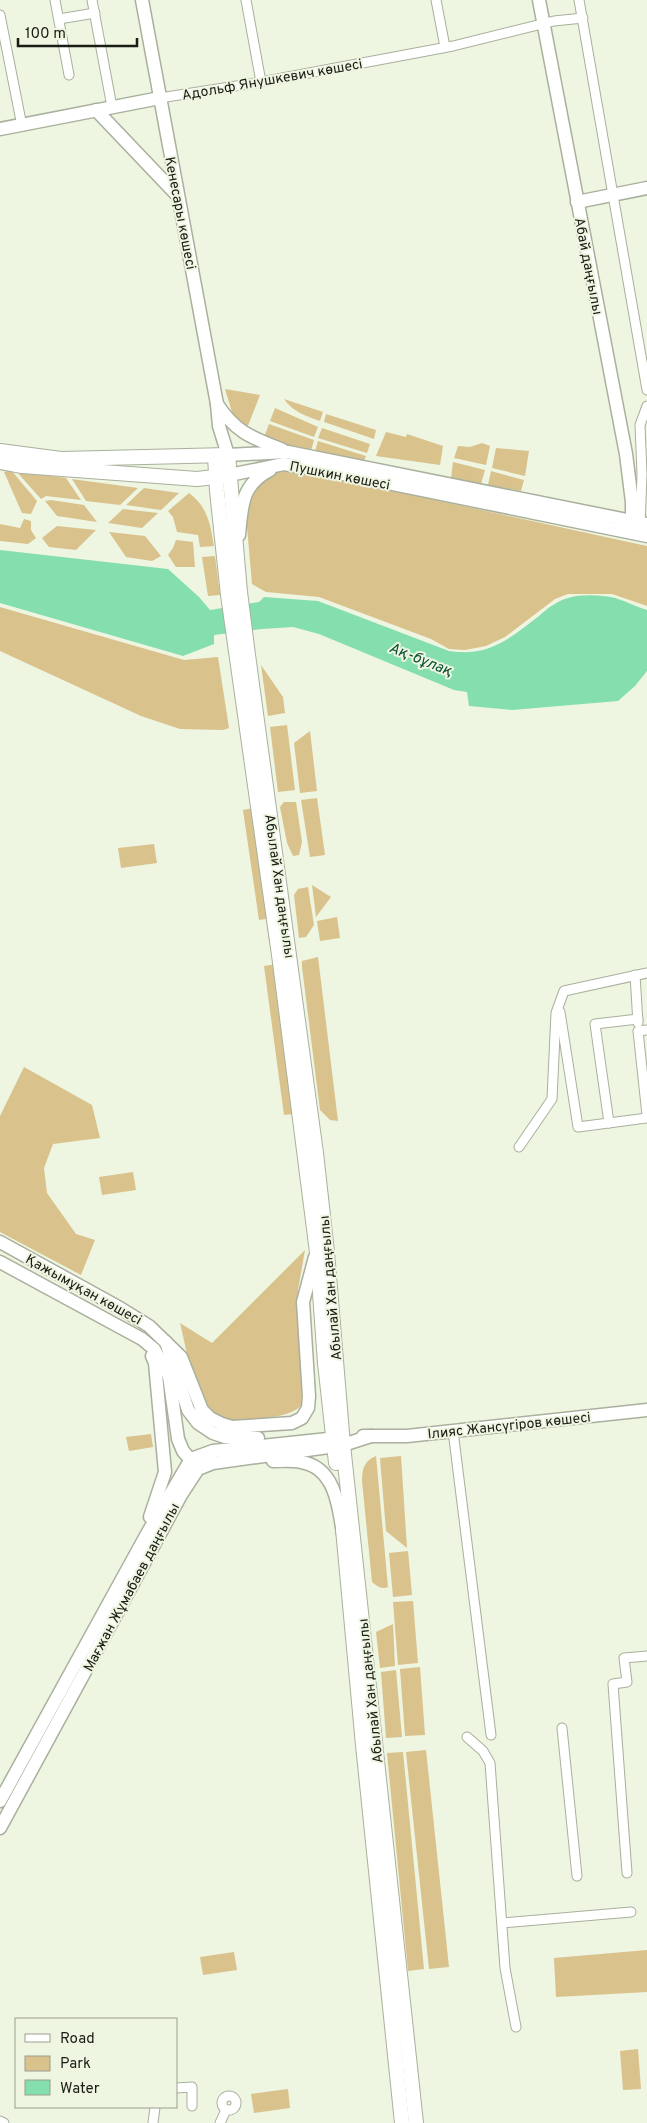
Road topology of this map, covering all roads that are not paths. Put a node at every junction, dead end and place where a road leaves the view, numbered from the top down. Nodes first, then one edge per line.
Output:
1 (55, 0) edge
2 (92, 0) edge
3 (142, 0) edge
4 (246, 0) edge
5 (436, 0) edge
6 (539, 0) edge
7 (579, 0) edge
8 (95, 13) junction
9 (0, 15) edge
10 (584, 18) junction
11 (59, 19) junction
12 (543, 25) junction
13 (1, 29) edge
14 (445, 47) junction
15 (69, 75) dead end
16 (261, 82) junction
17 (160, 98) junction
18 (112, 107) junction
19 (96, 110) junction
20 (22, 126) junction
21 (0, 129) edge
22 (647, 188) edge
23 (612, 194) junction
24 (177, 195) junction
25 (577, 202) junction
26 (647, 390) edge
27 (217, 404) junction
28 (647, 406) edge
29 (0, 451) edge
30 (221, 455) junction
31 (168, 456) junction
32 (286, 458) junction
33 (0, 462) edge
34 (166, 477) junction
35 (222, 477) junction
36 (640, 529) edge
37 (237, 553) junction
38 (234, 593) junction
39 (242, 656) junction
40 (647, 973) edge
41 (635, 975) junction
42 (559, 1004) junction
43 (638, 1019) junction
44 (643, 1031) edge
45 (647, 1116) edge
46 (609, 1123) junction
47 (519, 1147) dead end
48 (0, 1242) edge
49 (317, 1252) junction
50 (0, 1262) edge
51 (142, 1339) junction
52 (165, 1339) junction
53 (169, 1376) junction
54 (647, 1410) edge
55 (453, 1431) junction
56 (298, 1442) junction
57 (338, 1442) junction
58 (250, 1458) junction
59 (194, 1464) junction
60 (148, 1532) junction
61 (343, 1534) junction
62 (647, 1656) edge
63 (562, 1728) dead end
64 (491, 1735) dead end
65 (467, 1738) dead end
66 (0, 1801) edge
67 (0, 1828) edge
68 (626, 1874) dead end
69 (577, 1876) dead end
70 (631, 1912) dead end
71 (502, 1923) junction
72 (516, 2027) dead end
73 (178, 2088) edge
74 (192, 2106) dead end
75 (155, 2108) edge
76 (226, 2110) dead end
77 (0, 2121) edge
78 (4, 2123) edge
79 (152, 2123) edge
80 (220, 2123) edge
81 (402, 2123) edge
82 (416, 2123) edge

1 - 11 street
2 - 8 street
3 - 17 main road, Кенесары көшесі
4 - 16 street
5 - 14 street
6 - 12 main road, Абай даңғылы
7 - 10 street
8 - 11 street
8 - 18 street
9 - 13 street
10 - 12 street, Адольф Янушкевич көшесі
10 - 23 street
11 - 15 street
12 - 14 street, Адольф Янушкевич көшесі
12 - 25 main road, Абай даңғылы
13 - 20 street
14 - 16 street, Адольф Янушкевич көшесі
16 - 17 street, Адольф Янушкевич көшесі
17 - 18 main road, Адольф Янушкевич көшесі
17 - 24 main road, Кенесары көшесі
18 - 19 main road, Адольф Янушкевич көшесі
19 - 20 main road, Адольф Янушкевич көшесі
19 - 24 main road
20 - 21 main road, Адольф Янушкевич көшесі
22 - 23 main road
23 - 25 main road
23 - 26 street
24 - 27 main road, Кенесары көшесі
25 - 36 main road, Абай даңғылы
27 - 30 main road, Кенесары көшесі
27 - 32 main road
28 - 36 street
29 - 31 main road, Пушкин көшесі
30 - 31 main road, Пушкин көшесі
30 - 32 main road, Пушкин көшесі
30 - 35 main road, Абылай Хан даңғылы
31 - 34 main road
32 - 35 main road, Пушкин көшесі
32 - 36 main road, Пушкин көшесі
32 - 37 main road
33 - 34 main road, Пушкин көшесі
34 - 35 main road, Пушкин көшесі
35 - 37 main road, Абылай Хан даңғылы
35 - 38 main road, Абылай Хан даңғылы
37 - 38 main road, Абылай Хан даңғылы
38 - 39 main road, Абылай Хан даңғылы
39 - 49 main road, Абылай Хан даңғылы
39 - 57 main road, Абылай Хан даңғылы
40 - 41 street
41 - 42 street
41 - 43 street
42 - 46 street
42 - 47 street
43 - 44 street
43 - 46 street
44 - 45 street
45 - 46 street
48 - 52 main road, Қажымұқан көшесі
49 - 52 main road, Қажымұқан көшесі
49 - 57 main road, Абылай Хан даңғылы
50 - 51 main road, Қажымұқан көшесі
51 - 53 main road
51 - 60 main road
52 - 53 main road
52 - 56 main road
53 - 59 main road
54 - 55 main road, Ілияс Жансүгіров көшесі
55 - 57 main road, Ілияс Жансүгіров көшесі
55 - 64 street
56 - 57 main road
56 - 59 main road
57 - 58 main road
57 - 61 main road, Абылай Хан даңғылы
57 - 82 main road, Абылай Хан даңғылы
58 - 59 main road
58 - 61 main road
59 - 60 main road, Мағжан Жұмабаев даңғылы
59 - 67 main road, Мағжан Жұмабаев даңғылы
60 - 66 main road, Мағжан Жұмабаев даңғылы
61 - 81 main road, Абылай Хан даңғылы
62 - 68 street
63 - 69 street
65 - 71 street
70 - 71 street
71 - 72 street
73 - 74 street
75 - 79 street
76 - 80 street
77 - 78 street

